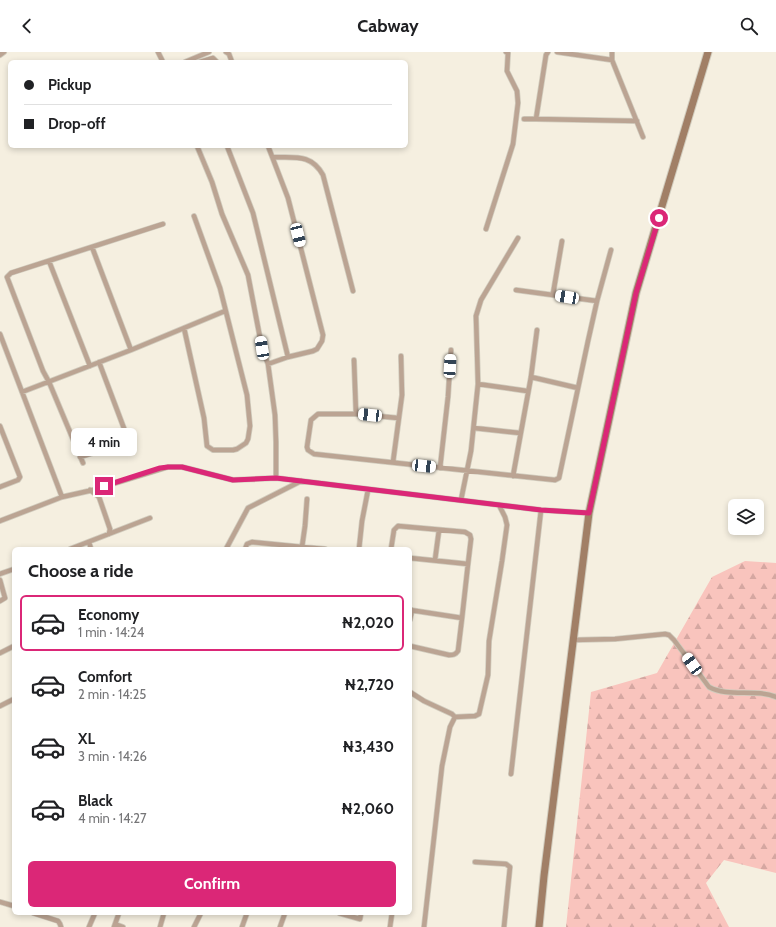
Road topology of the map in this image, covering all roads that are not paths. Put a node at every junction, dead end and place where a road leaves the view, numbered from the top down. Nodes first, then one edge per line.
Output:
1 (4, 52) edge
2 (209, 52) edge
3 (226, 52) edge
4 (506, 52) edge
5 (548, 52) edge
6 (557, 52) edge
7 (612, 52) edge
8 (708, 52) edge
9 (0, 55) edge
10 (190, 60) edge
11 (231, 60) edge
12 (612, 60) junction
13 (524, 119) dead end
14 (536, 119) junction
15 (637, 121) junction
16 (643, 137) dead end
17 (198, 148) edge
18 (228, 148) edge
19 (269, 148) edge
20 (273, 157) junction
21 (194, 216) dead end
22 (163, 224) dead end
23 (486, 229) dead end
24 (518, 238) dead end
25 (562, 241) dead end
26 (92, 247) junction
27 (611, 250) dead end
28 (49, 261) junction
29 (516, 290) dead end
30 (353, 291) dead end
31 (553, 294) junction
32 (597, 301) junction
33 (225, 312) junction
34 (184, 328) junction
35 (537, 330) dead end
36 (0, 334) edge
37 (131, 350) junction
38 (450, 350) dead end
39 (401, 356) dead end
40 (288, 357) junction
41 (354, 360) dead end
42 (99, 362) junction
43 (268, 364) junction
44 (90, 366) junction
45 (530, 377) junction
46 (49, 382) junction
47 (478, 384) junction
48 (578, 388) junction
49 (22, 392) junction
50 (527, 392) junction
51 (356, 414) junction
52 (398, 418) junction
53 (474, 428) junction
54 (1, 429) edge
55 (520, 433) junction
56 (80, 457) junction
57 (393, 462) junction
58 (83, 463) dead end
59 (440, 468) junction
60 (468, 471) junction
61 (513, 476) junction
62 (276, 478) junction
63 (301, 481) junction
64 (0, 487) edge
65 (90, 490) junction
66 (368, 490) junction
67 (62, 497) junction
68 (307, 498) dead end
69 (461, 500) junction
70 (499, 505) junction
71 (541, 510) junction
72 (589, 513) junction
73 (150, 518) dead end
74 (0, 521) edge
75 (439, 530) junction
76 (109, 534) junction
77 (89, 542) junction
78 (302, 546) junction
79 (75, 547) edge
80 (90, 547) edge
81 (227, 547) edge
82 (246, 547) edge
83 (310, 547) edge
84 (359, 547) edge
85 (391, 547) edge
86 (412, 558) edge
87 (435, 560) junction
88 (468, 564) junction
89 (12, 570) edge
90 (0, 574) edge
91 (0, 580) edge
92 (0, 601) edge
93 (412, 610) edge
94 (462, 618) junction
95 (574, 640) junction
96 (412, 646) edge
97 (12, 648) edge
98 (0, 653) edge
99 (412, 693) edge
100 (776, 698) edge
101 (12, 700) edge
102 (0, 706) edge
103 (455, 717) junction
104 (511, 774) dead end
105 (475, 862) dead end
106 (0, 902) edge
107 (12, 905) edge
108 (38, 915) edge
109 (94, 915) edge
110 (118, 915) edge
111 (163, 915) edge
112 (199, 915) edge
113 (246, 915) edge
114 (284, 915) edge
115 (347, 915) edge
116 (360, 915) edge
117 (392, 915) edge
118 (114, 926) edge
119 (61, 927) edge
120 (89, 927) edge
121 (123, 927) edge
122 (160, 927) edge
123 (194, 927) edge
124 (242, 927) edge
125 (280, 927) edge
126 (390, 927) edge
127 (424, 927) edge
128 (504, 927) edge
129 (539, 927) edge

1 - 9 street
2 - 10 street
3 - 11 street
4 - 23 street
5 - 14 street
6 - 12 street
7 - 12 street
8 - 72 main road
12 - 15 street
13 - 14 street
14 - 15 street
15 - 16 street
17 - 43 street
18 - 40 street
19 - 20 street
20 - 30 street
20 - 40 street
21 - 33 street
22 - 26 street
24 - 47 street
25 - 31 street
26 - 28 street
26 - 37 street
27 - 32 street
28 - 44 street
28 - 46 street
29 - 31 street
31 - 32 street
32 - 48 street
33 - 34 street
33 - 34 street
34 - 37 street
35 - 45 street
36 - 49 street
37 - 42 street
38 - 59 street
39 - 52 street
40 - 43 street
41 - 51 street
42 - 44 street
42 - 56 street
43 - 62 street
44 - 46 street
45 - 48 street
45 - 50 street
46 - 49 street
46 - 56 street
47 - 50 street
47 - 53 street
48 - 61 street
49 - 67 street
50 - 55 street
51 - 52 street
51 - 57 street
52 - 57 street
53 - 55 street
53 - 60 street
54 - 64 street
55 - 61 street
56 - 58 street
57 - 59 street
59 - 60 street
60 - 61 street
60 - 69 street
62 - 63 street
62 - 65 street
63 - 66 street
63 - 81 street
65 - 67 street
65 - 76 street
66 - 69 street
66 - 84 street
67 - 74 street
68 - 78 street
69 - 70 street
70 - 71 street
70 - 103 street
71 - 72 street
71 - 104 street
72 - 95 main road
73 - 76 street
75 - 85 street
75 - 87 street
75 - 88 street
76 - 77 street
77 - 79 street
77 - 80 street
78 - 82 street
78 - 83 street
86 - 87 street
87 - 88 street
88 - 94 street
89 - 90 street
91 - 92 street
93 - 94 street
94 - 96 street
95 - 100 street
95 - 129 main road
97 - 98 street
99 - 103 street
101 - 102 street
103 - 127 street
105 - 128 street
106 - 107 street
108 - 119 street
109 - 120 street
110 - 118 street
111 - 122 street
112 - 123 street
113 - 124 street
114 - 125 street
115 - 116 street
117 - 126 street
118 - 121 street

